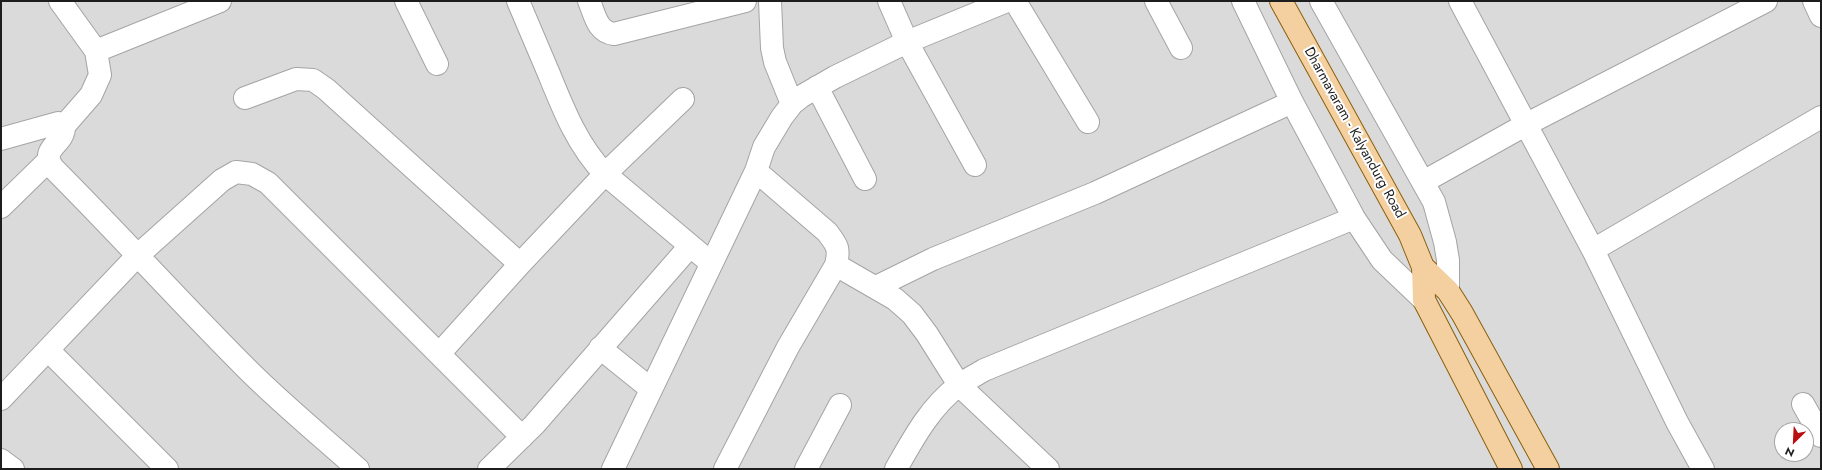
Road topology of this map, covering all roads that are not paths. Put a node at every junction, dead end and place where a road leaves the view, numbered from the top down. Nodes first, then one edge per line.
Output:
1 (60, 1) edge
2 (220, 1) edge
3 (406, 1) edge
4 (518, 1) edge
5 (589, 1) edge
6 (744, 1) edge
7 (770, 1) edge
8 (889, 1) edge
9 (1007, 1) edge
10 (1015, 1) edge
11 (1156, 1) edge
12 (1243, 1) edge
13 (1281, 1) edge
14 (1321, 1) edge
15 (1766, 1) edge
16 (1814, 1) edge
17 (1465, 2) edge
18 (1821, 16) edge
19 (908, 42) junction
20 (1181, 48) dead end
21 (96, 51) junction
22 (437, 64) dead end
23 (817, 88) junction
24 (245, 98) dead end
25 (683, 99) dead end
26 (1292, 102) junction
27 (792, 104) junction
28 (1821, 116) edge
29 (1088, 122) dead end
30 (1527, 124) junction
31 (64, 126) junction
32 (1, 139) edge
33 (48, 161) junction
34 (975, 165) dead end
35 (756, 171) junction
36 (606, 174) junction
37 (865, 179) dead end
38 (1423, 182) junction
39 (1, 207) edge
40 (1354, 218) junction
41 (690, 246) junction
42 (1593, 250) junction
43 (137, 256) junction
44 (711, 263) junction
45 (520, 264) junction
46 (836, 264) junction
47 (1423, 267) junction
48 (876, 287) junction
49 (1448, 291) junction
50 (1424, 300) junction
51 (600, 348) junction
52 (48, 350) junction
53 (439, 354) junction
54 (959, 385) junction
55 (651, 389) junction
56 (1, 399) edge
57 (1803, 404) dead end
58 (840, 405) dead end
59 (1821, 436) edge
60 (522, 437) junction
61 (1, 460) edge
62 (13, 469) edge
63 (167, 469) edge
64 (358, 469) edge
65 (489, 469) edge
66 (613, 469) edge
67 (725, 469) edge
68 (806, 469) edge
69 (896, 469) edge
70 (1048, 469) edge
71 (1511, 469) edge
72 (1548, 469) edge
73 (1703, 469) edge

1 - 21 street
2 - 21 street
3 - 22 street
4 - 36 street
5 - 6 street
7 - 27 street
8 - 19 street
9 - 19 street
10 - 29 street
11 - 20 street
12 - 26 street
13 - 47 main road, Dharmavaram - Kalyandurg Road
14 - 38 street
15 - 30 street
16 - 18 street
17 - 30 street
19 - 23 street
19 - 34 street
21 - 31 street
23 - 27 street
23 - 37 street
24 - 45 street
25 - 36 street
26 - 40 street
26 - 48 street
27 - 35 street
28 - 42 street
30 - 38 street
30 - 42 street
31 - 32 street
31 - 33 street
33 - 39 street
33 - 43 street
35 - 44 street
35 - 46 street
36 - 41 street
36 - 45 street
38 - 49 street
40 - 50 street
40 - 54 street
41 - 44 street
41 - 51 street
42 - 73 street
43 - 52 street
43 - 53 street
43 - 64 street
44 - 55 street
45 - 53 street
46 - 48 street
46 - 67 street
47 - 49 main road, Dharmavaram - Kalyandurg Road
47 - 50 main road, Dharmavaram - Kalyandurg Road
48 - 54 street
49 - 72 main road, Dharmavaram - Kalyandurg Road
50 - 71 main road, Dharmavaram - Kalyandurg Road
51 - 55 street
51 - 60 street
52 - 56 street
52 - 63 street
53 - 60 street
54 - 69 street
54 - 70 street
55 - 66 street
57 - 59 street
58 - 68 street
60 - 65 street
61 - 62 street

